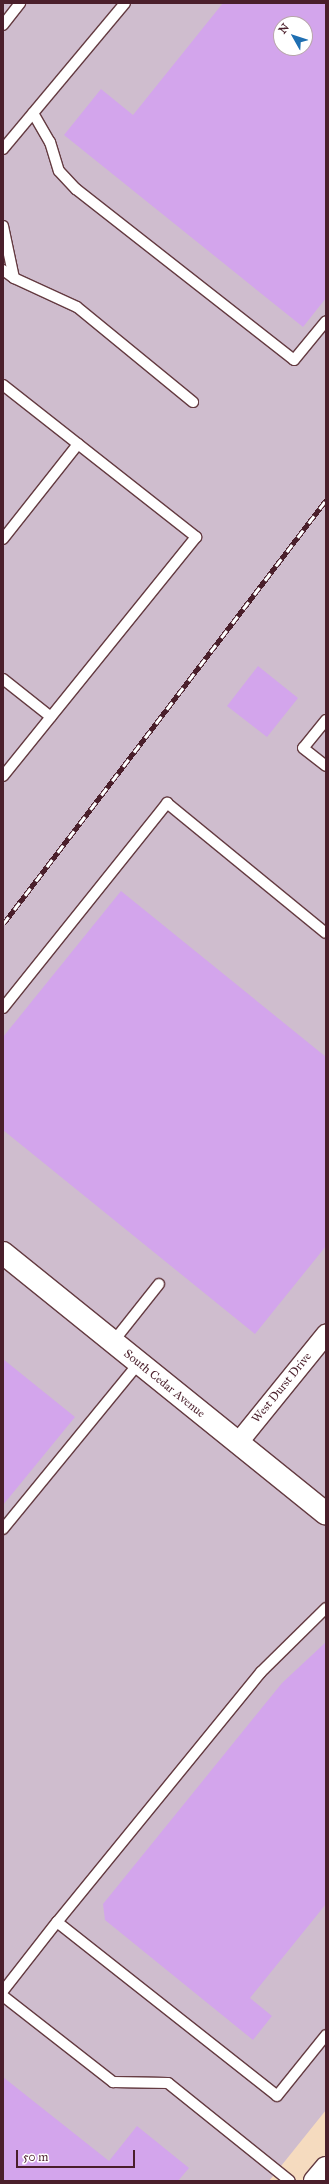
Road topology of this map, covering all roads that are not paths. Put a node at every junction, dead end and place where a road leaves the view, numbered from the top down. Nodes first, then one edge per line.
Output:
1 (20, 3) edge
2 (125, 3) edge
3 (3, 25) edge
4 (33, 113) junction
5 (3, 149) edge
6 (3, 226) edge
7 (3, 270) edge
8 (14, 278) junction
9 (326, 321) edge
10 (3, 385) edge
11 (193, 402) dead end
12 (78, 444) junction
13 (3, 538) edge
14 (3, 679) edge
15 (51, 717) junction
16 (326, 720) edge
17 (326, 766) edge
18 (3, 776) edge
19 (326, 933) edge
20 (3, 1008) edge
21 (3, 1254) edge
22 (159, 1284) dead end
23 (326, 1333) edge
24 (113, 1342) junction
25 (139, 1363) junction
26 (237, 1443) junction
27 (326, 1514) edge
28 (3, 1529) edge
29 (326, 1609) edge
30 (57, 1922) junction
31 (3, 1991) edge
32 (3, 1996) edge
33 (326, 2035) edge
34 (326, 2168) edge
35 (290, 2181) edge
36 (315, 2181) edge

1 - 3 lane
2 - 4 lane
4 - 5 lane
4 - 9 lane
6 - 8 lane
7 - 8 lane
8 - 11 lane
10 - 12 lane
12 - 13 lane
12 - 15 lane
14 - 15 lane
15 - 18 lane
16 - 17 lane
19 - 20 lane
21 - 24 main road, South Cedar Avenue
22 - 24 lane
23 - 26 street, West Durst Drive
24 - 25 main road, South Cedar Avenue
25 - 26 main road, South Cedar Avenue
25 - 28 lane
26 - 27 main road, South Cedar Avenue
29 - 30 lane
30 - 31 lane
30 - 33 lane
32 - 35 lane
34 - 36 main road

